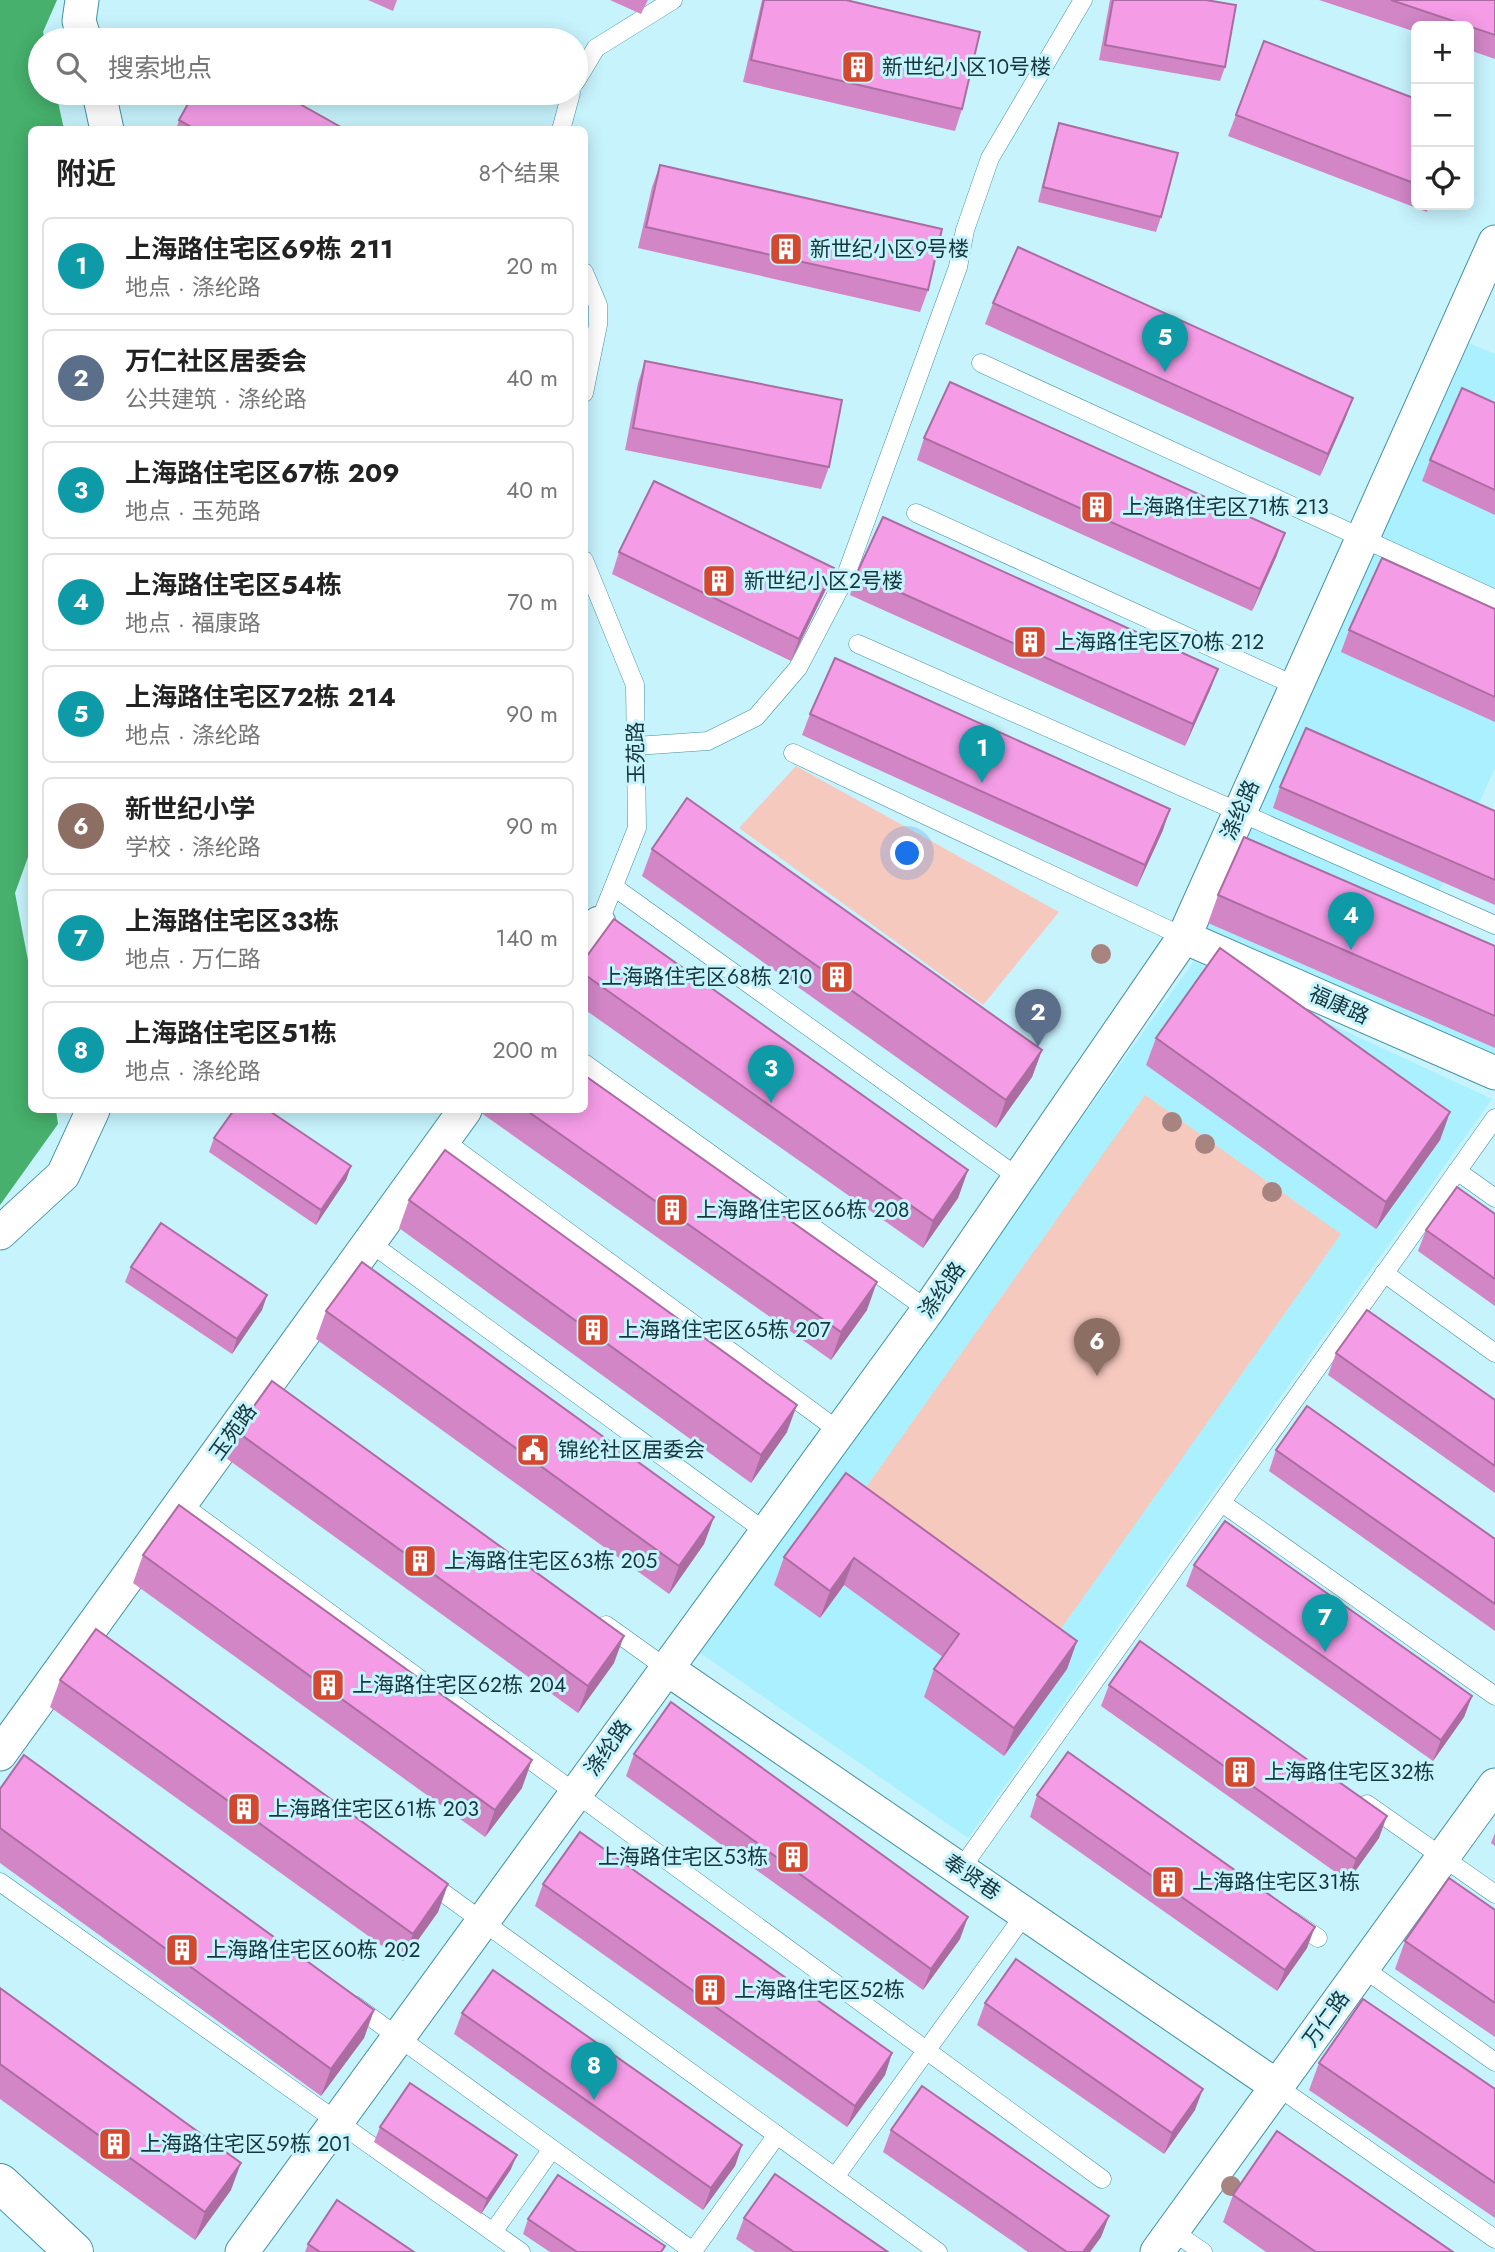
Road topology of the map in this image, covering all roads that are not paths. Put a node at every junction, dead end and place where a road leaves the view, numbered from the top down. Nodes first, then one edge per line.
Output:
1 (82, 0) edge
2 (673, 0) edge
3 (1083, 0) edge
4 (81, 28) edge
5 (588, 61) edge
6 (102, 105) edge
7 (568, 105) edge
8 (106, 126) edge
9 (562, 126) edge
10 (1495, 242) edge
11 (588, 281) edge
12 (981, 363) dead end
13 (588, 374) edge
14 (916, 513) dead end
15 (1362, 539) junction
16 (588, 570) edge
17 (1495, 599) edge
18 (858, 645) dead end
19 (1296, 685) junction
20 (636, 746) junction
21 (793, 753) dead end
22 (1238, 814) junction
23 (614, 887) junction
24 (1495, 925) edge
25 (592, 933) edge
26 (1184, 937) junction
27 (588, 1066) edge
28 (1495, 1073) edge
29 (92, 1113) edge
30 (463, 1113) edge
31 (1495, 1118) edge
32 (443, 1140) junction
33 (1457, 1171) junction
34 (1019, 1178) junction
35 (1495, 1198) edge
36 (0, 1233) edge
37 (369, 1242) junction
38 (1384, 1273) junction
39 (928, 1310) junction
40 (1495, 1353) edge
41 (839, 1431) junction
42 (1222, 1503) junction
43 (181, 1504) junction
44 (766, 1532) junction
45 (587, 1610) edge
46 (666, 1668) junction
47 (1495, 1696) edge
48 (5, 1755) edge
49 (1495, 1785) edge
50 (575, 1792) junction
51 (1354, 1795) edge
52 (1443, 1857) junction
53 (961, 1870) junction
54 (415, 1872) edge
55 (0, 1882) edge
56 (1495, 1894) edge
57 (1273, 1906) edge
58 (1025, 1914) junction
59 (482, 1921) junction
60 (1318, 1938) dead end
61 (1363, 1968) junction
62 (342, 1996) edge
63 (398, 2037) junction
64 (927, 2050) junction
65 (1495, 2062) edge
66 (1278, 2087) junction
67 (337, 2121) junction
68 (777, 2135) junction
69 (552, 2149) junction
70 (835, 2177) junction
71 (1102, 2179) dead end
72 (0, 2183) edge
73 (493, 2232) junction
74 (1495, 2239) edge
75 (1165, 2241) edge
76 (74, 2252) edge
77 (242, 2252) edge
78 (521, 2252) edge
79 (694, 2252) edge
80 (938, 2252) edge
81 (1203, 2252) edge

1 - 4 street
2 - 5 lane
3 - 20 lane
6 - 8 street
7 - 9 lane
10 - 15 street, 涤纶路
11 - 13 lane
12 - 15 lane
14 - 19 lane
15 - 17 lane
15 - 19 street, 涤纶路
16 - 20 lane, 玉苑路
18 - 22 lane
19 - 22 street, 涤纶路
20 - 23 lane, 玉苑路
21 - 26 lane
22 - 24 lane
22 - 26 street, 涤纶路
23 - 25 lane, 玉苑路
23 - 34 lane
26 - 28 street, 福康路
26 - 34 street, 涤纶路
27 - 39 lane
29 - 36 street
30 - 32 street, 玉苑路
31 - 33 lane
32 - 37 street, 玉苑路
32 - 41 lane
33 - 35 lane
33 - 38 lane
34 - 39 street, 涤纶路
37 - 43 street, 玉苑路
37 - 44 lane
38 - 40 lane
38 - 42 lane
39 - 41 street, 涤纶路
41 - 44 street, 涤纶路
42 - 47 lane
42 - 53 lane
43 - 48 street, 玉苑路
43 - 50 lane
44 - 46 street, 涤纶路
45 - 46 lane
46 - 50 street, 涤纶路
46 - 53 street, 奉贤巷
49 - 52 street, 万仁路
50 - 59 street, 涤纶路
50 - 64 lane
51 - 52 lane
52 - 56 lane
52 - 61 street, 万仁路
53 - 58 street, 奉贤巷
54 - 59 lane
55 - 67 lane
57 - 60 lane
58 - 64 lane
58 - 66 street, 奉贤巷
59 - 63 street, 涤纶路
59 - 68 lane
61 - 65 lane
61 - 66 street, 万仁路
62 - 63 lane
63 - 67 street, 涤纶路
63 - 69 lane
64 - 70 lane
64 - 71 lane
66 - 74 lane
66 - 75 street, 万仁路
67 - 73 lane
67 - 77 street, 涤纶路
68 - 70 lane
68 - 79 lane
69 - 73 lane
69 - 79 lane
70 - 80 lane
72 - 76 main road
73 - 78 lane
75 - 81 lane

